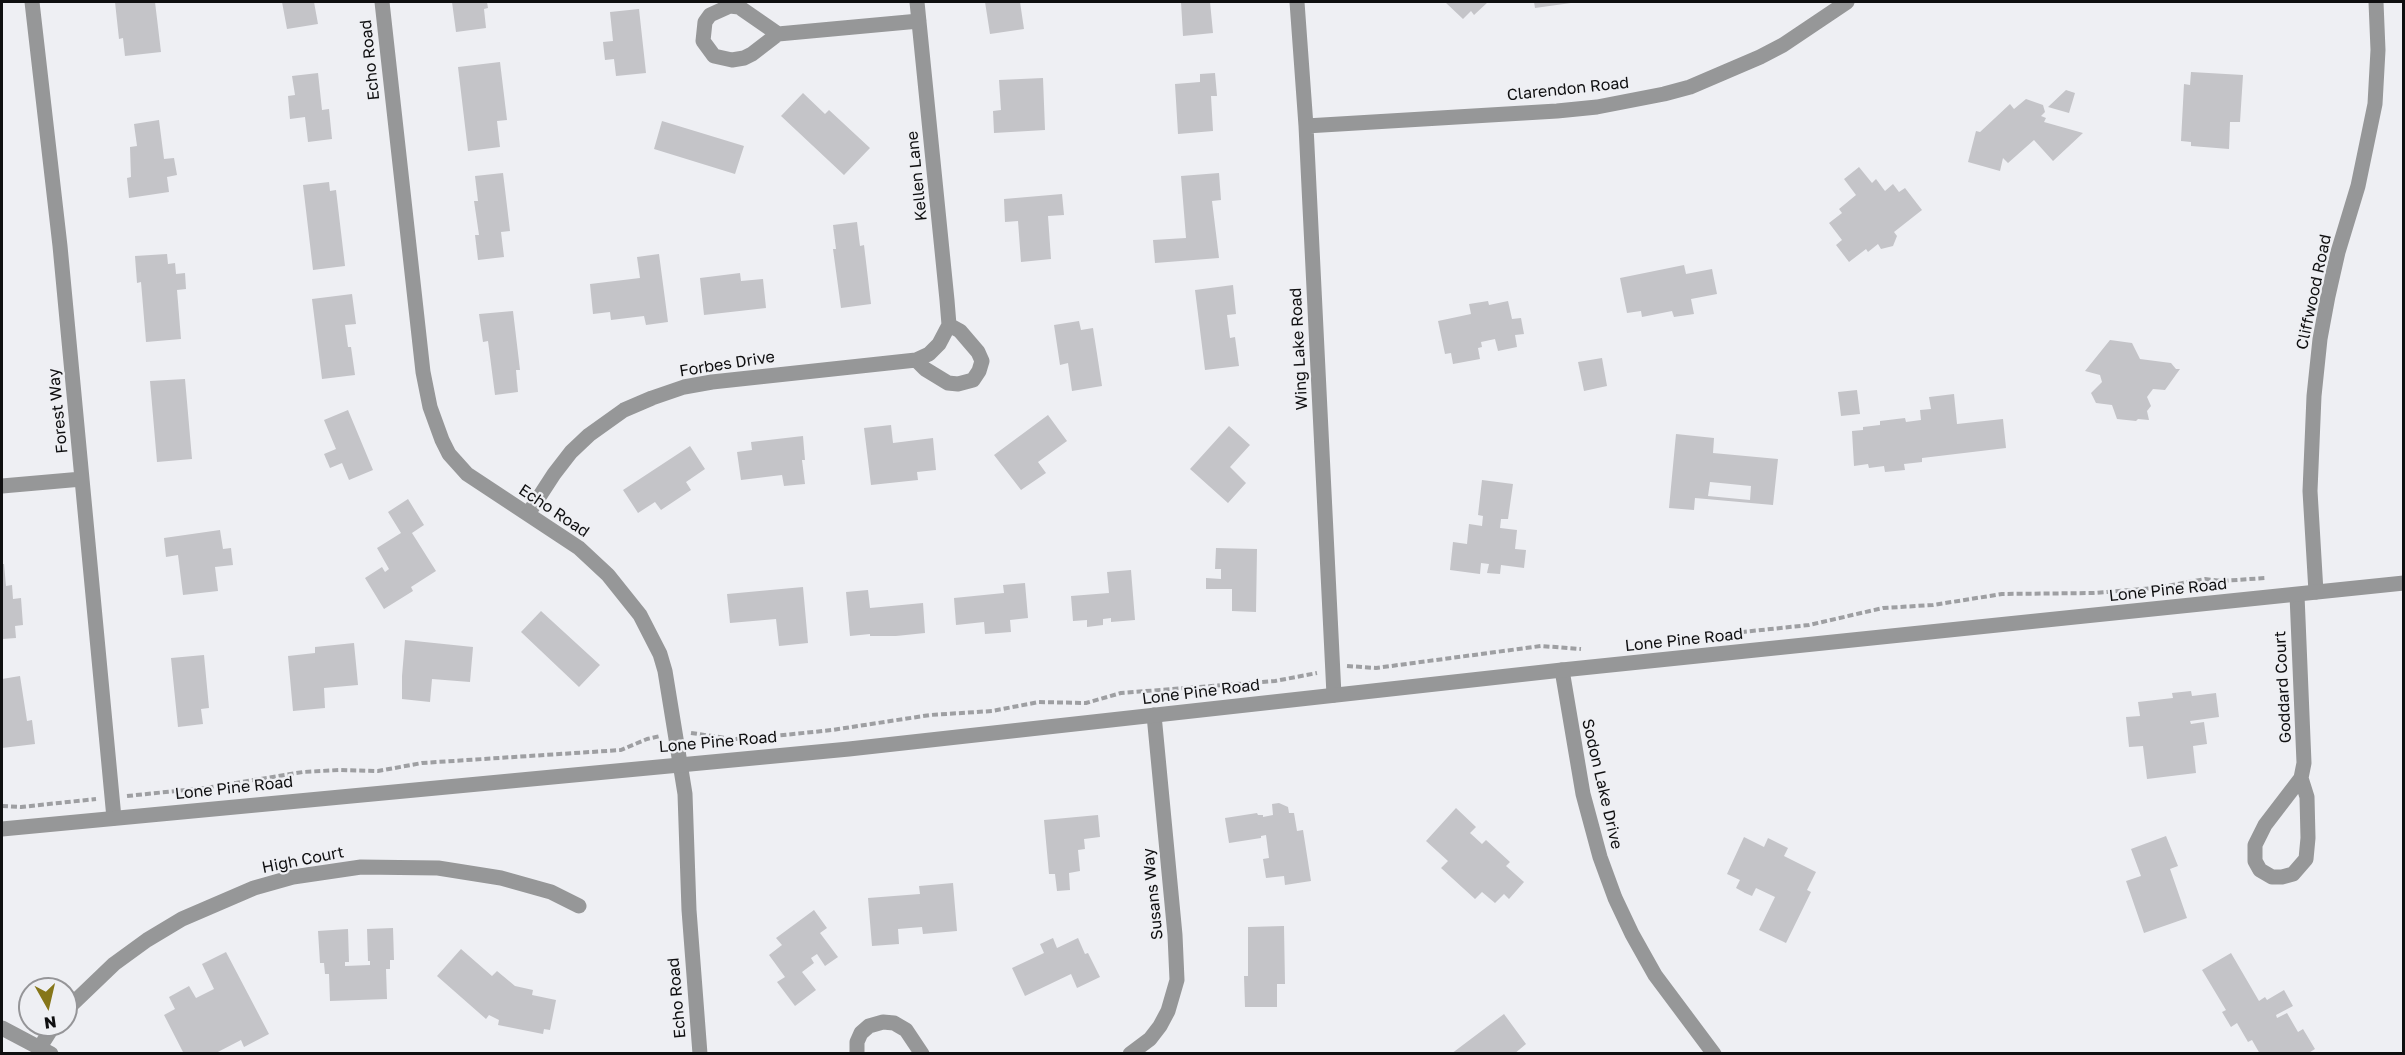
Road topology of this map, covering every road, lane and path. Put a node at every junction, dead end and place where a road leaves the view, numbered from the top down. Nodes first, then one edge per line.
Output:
1 (32, 2) edge
2 (382, 2) edge
3 (917, 2) edge
4 (1297, 2) edge
5 (1847, 2) edge
6 (2376, 2) edge
7 (919, 21) junction
8 (778, 34) junction
9 (1305, 126) junction
10 (949, 325) junction
11 (916, 360) junction
12 (82, 479) junction
13 (2, 486) edge
14 (528, 514) junction
15 (2268, 577) dead end
16 (2403, 583) edge
17 (2316, 592) junction
18 (2297, 595) junction
19 (1705, 636) dead end
20 (1590, 648) dead end
21 (1349, 666) dead end
22 (1562, 670) junction
23 (1315, 673) dead end
24 (1334, 695) junction
25 (1154, 715) junction
26 (689, 733) dead end
27 (656, 737) dead end
28 (681, 764) junction
29 (2301, 778) junction
30 (134, 795) dead end
31 (85, 801) dead end
32 (2, 806) edge
33 (114, 818) junction
34 (2, 829) edge
35 (579, 906) dead end
36 (78, 998) edge
37 (2, 1028) edge
38 (45, 1050) edge
39 (700, 1053) edge
40 (857, 1053) edge
41 (922, 1053) edge
42 (1130, 1053) edge
43 (1714, 1053) edge

1 - 12 street, Forest Way
2 - 14 street, Echo Road
3 - 7 street, Kellen Lane
4 - 9 street, Wing Lake Road
5 - 9 street, Clarendon Road
6 - 17 street, Cliffwood Road
7 - 8 street
7 - 10 street, Kellen Lane
8 - 8 street
9 - 24 street, Wing Lake Road
10 - 11 street, Forbes Drive
10 - 11 street
11 - 14 street, Forbes Drive
12 - 13 street
12 - 33 street, Forest Way
14 - 28 street, Echo Road
15 - 19 path
16 - 17 street, Lone Pine Road
17 - 18 street, Lone Pine Road
18 - 22 street, Lone Pine Road
18 - 29 street, Goddard Court
20 - 21 path
22 - 24 street, Lone Pine Road
22 - 43 street, Sodon Lake Drive
23 - 26 path
24 - 25 street, Lone Pine Road
25 - 28 street, Lone Pine Road
25 - 42 street, Susans Way
27 - 30 path
28 - 33 street, Lone Pine Road
28 - 39 street, Echo Road
29 - 29 street, Goddard Court
31 - 32 path
33 - 34 street, Lone Pine Road
35 - 36 street, High Court
37 - 38 street
40 - 41 street

